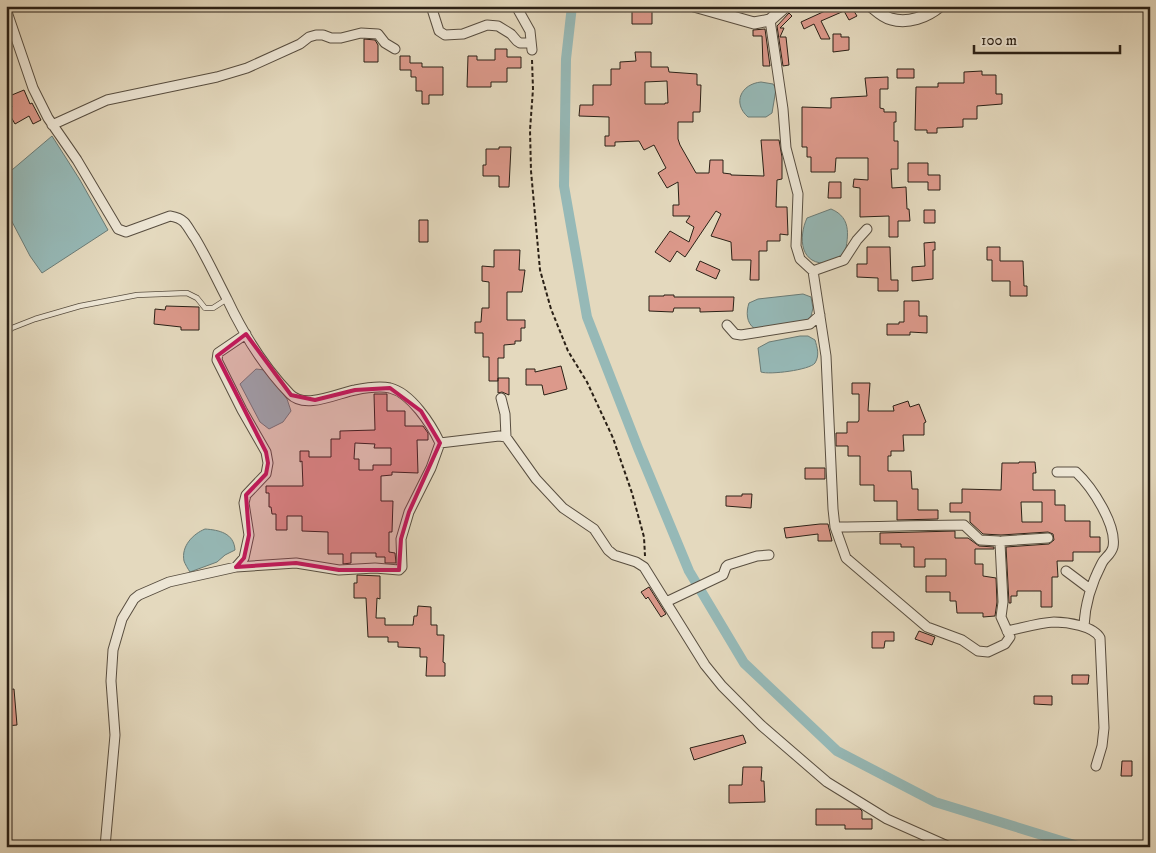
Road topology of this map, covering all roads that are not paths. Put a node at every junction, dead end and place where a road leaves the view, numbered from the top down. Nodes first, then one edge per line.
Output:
1 (431, 6) edge
2 (516, 6) edge
3 (694, 6) edge
4 (786, 6) edge
5 (871, 6) edge
6 (940, 6) edge
7 (6, 8) edge
8 (770, 20) junction
9 (395, 49) dead end
10 (52, 125) junction
11 (867, 229) dead end
12 (813, 270) junction
13 (227, 299) junction
14 (820, 315) junction
15 (727, 325) dead end
16 (6, 332) edge
17 (246, 334) junction
18 (501, 398) dead end
19 (506, 437) junction
20 (440, 443) junction
21 (1057, 472) dead end
22 (835, 527) junction
23 (1048, 538) dead end
24 (1000, 543) junction
25 (768, 555) dead end
26 (236, 567) junction
27 (1066, 571) dead end
28 (1090, 589) junction
29 (668, 601) junction
30 (1084, 626) junction
31 (1007, 631) junction
32 (1096, 766) dead end
33 (105, 847) edge
34 (950, 847) edge

1 - 2 street
3 - 8 street
4 - 8 street
5 - 6 street
7 - 10 street
8 - 12 street
9 - 10 street
10 - 13 street
11 - 12 street
12 - 14 street
13 - 16 lane
13 - 17 street
14 - 15 street
14 - 22 street
17 - 20 street
17 - 26 street
18 - 19 street
19 - 20 street
19 - 29 street
20 - 26 street
21 - 28 street
22 - 24 street
22 - 31 street
23 - 24 street
24 - 31 street
25 - 29 street
26 - 33 street
27 - 28 street
28 - 30 street
29 - 34 street
30 - 31 street
30 - 32 street

